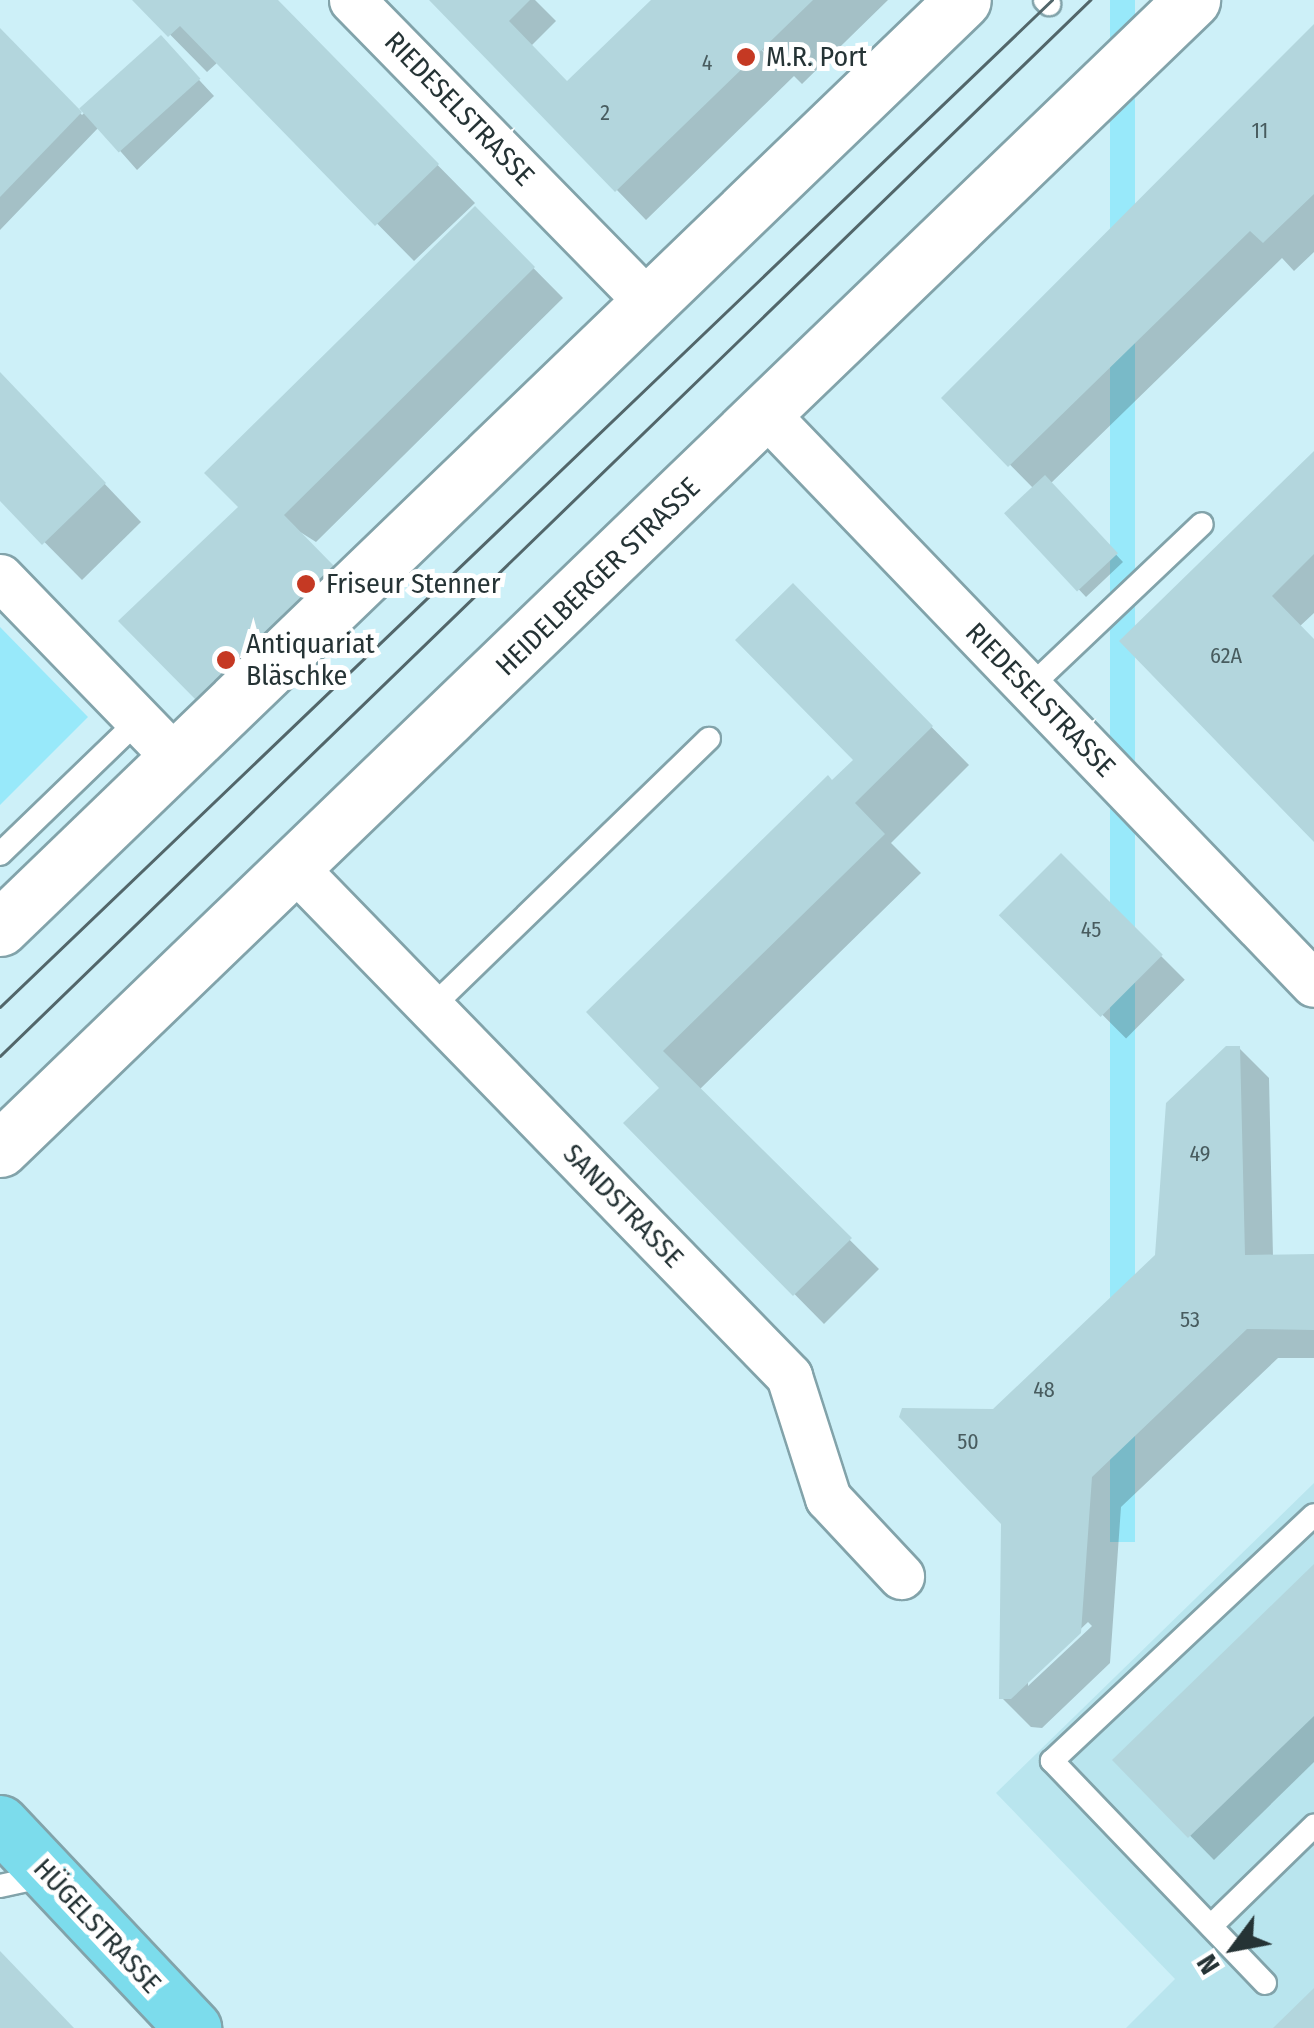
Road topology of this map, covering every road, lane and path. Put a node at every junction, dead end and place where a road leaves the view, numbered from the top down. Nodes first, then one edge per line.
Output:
1 (352, 0) edge
2 (963, 0) edge
3 (1192, 0) edge
4 (649, 303) junction
5 (767, 415) junction
6 (1202, 524) dead end
7 (0, 577) edge
8 (1029, 688) junction
9 (139, 720) junction
10 (709, 739) dead end
11 (179, 762) junction
12 (0, 854) edge
13 (294, 868) junction
14 (0, 928) edge
15 (1314, 984) edge
16 (431, 1008) junction
17 (0, 1149) edge
18 (1314, 1515) edge
19 (900, 1576) dead end
20 (0, 1823) edge
21 (1314, 1826) edge
22 (24, 1880) edge
23 (1210, 1926) junction
24 (1265, 1983) dead end
25 (193, 2028) edge

1 - 4 street, RIEDESELSTRASSE
2 - 4 main road
3 - 5 main road, HEIDELBERGER STRASSE
4 - 11 main road
5 - 8 street, RIEDESELSTRASSE
5 - 13 main road, HEIDELBERGER STRASSE
6 - 8 lane
7 - 9 street
8 - 15 street, RIEDESELSTRASSE
9 - 11 street
9 - 12 lane
10 - 16 lane
11 - 14 main road
13 - 16 street, SANDSTRASSE
13 - 17 main road, HEIDELBERGER STRASSE
16 - 19 street, SANDSTRASSE
18 - 23 lane
20 - 22 main road, HÜGELSTRASSE
21 - 23 lane
22 - 25 main road, HÜGELSTRASSE
23 - 24 lane

